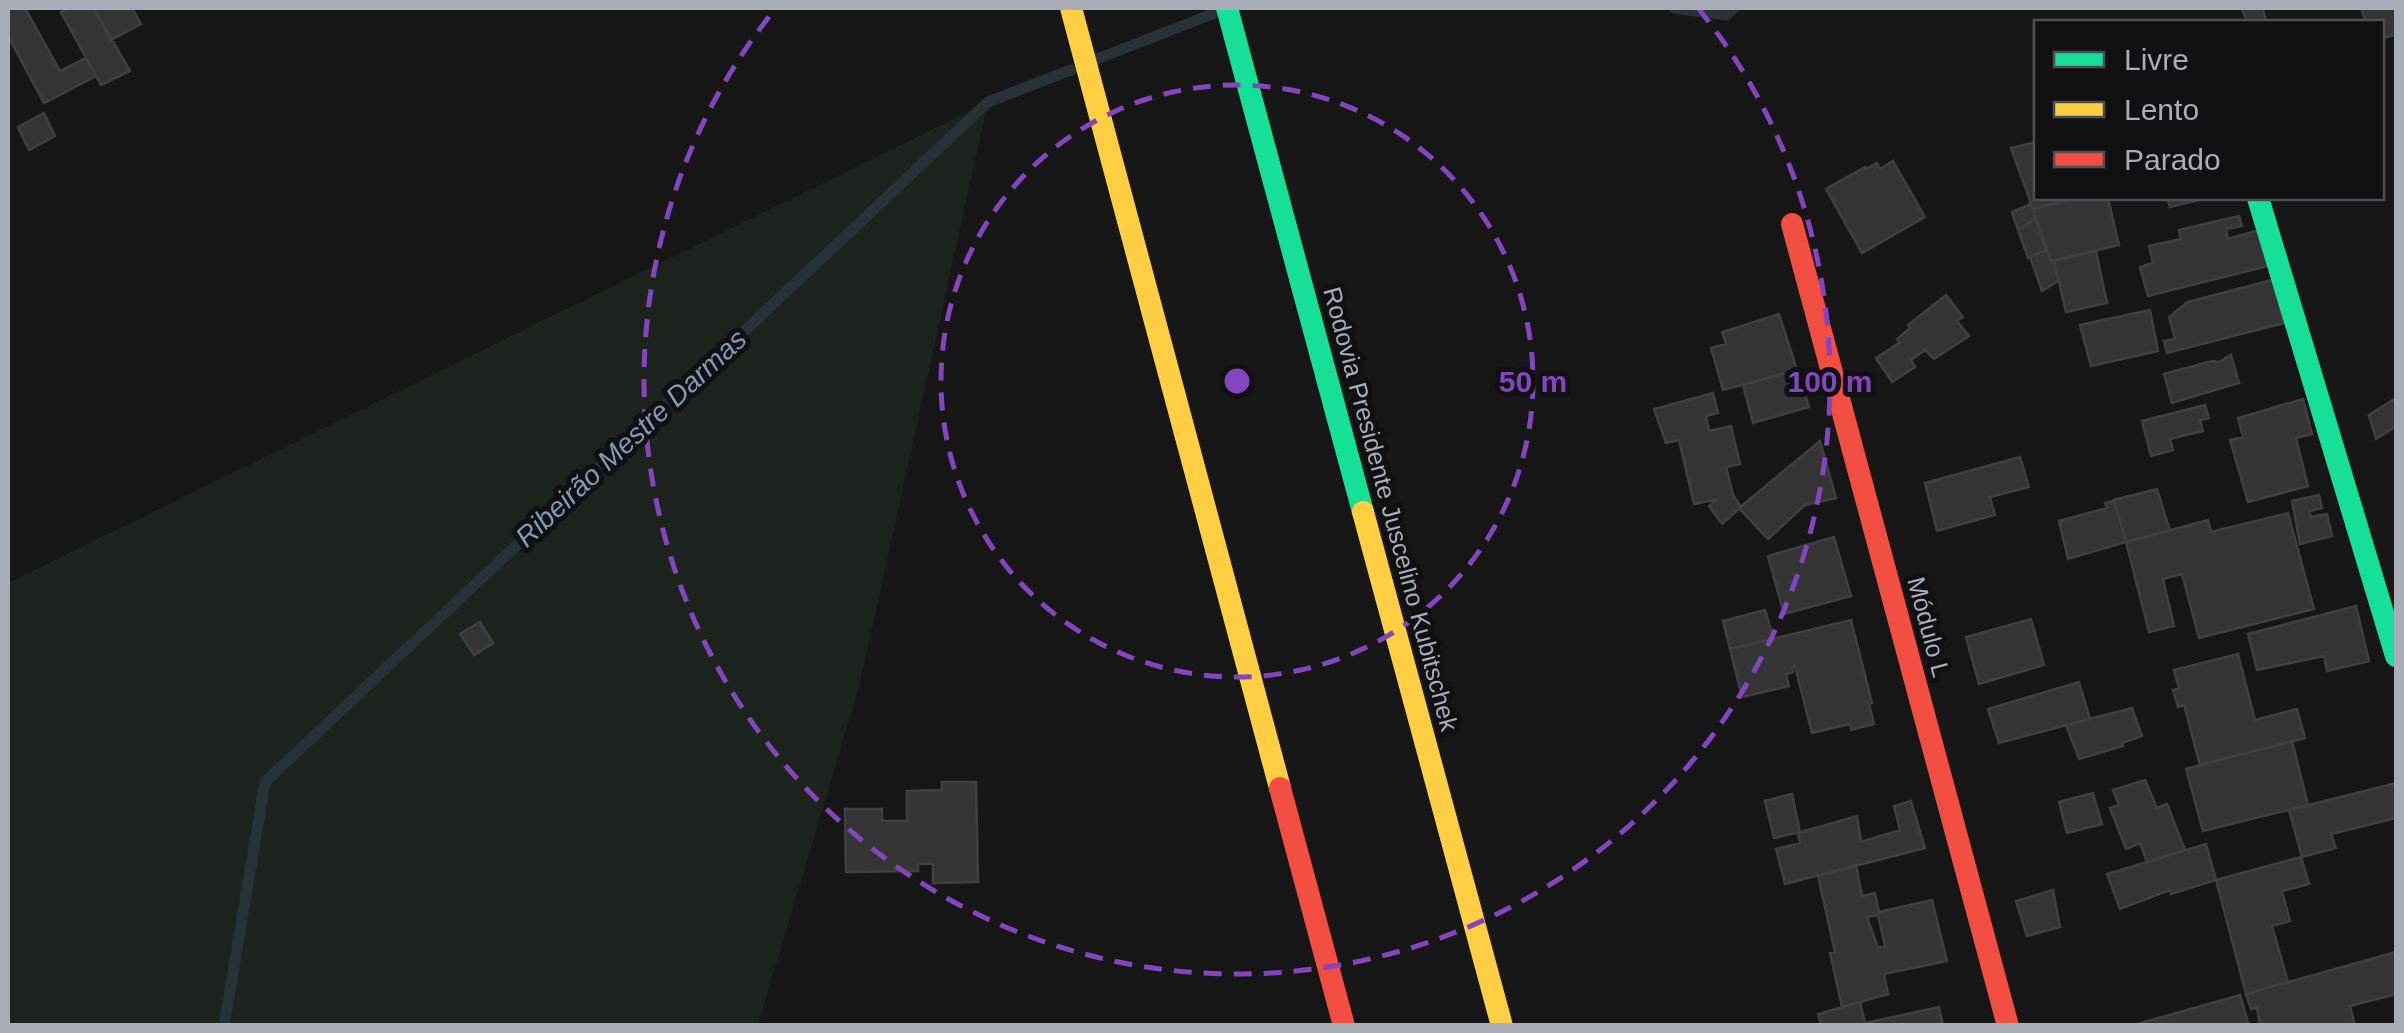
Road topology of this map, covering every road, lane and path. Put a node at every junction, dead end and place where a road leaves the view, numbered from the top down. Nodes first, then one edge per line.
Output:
1 (1071, 8) edge
2 (1227, 8) edge
3 (2259, 200) edge
4 (1792, 224) dead end
5 (2396, 656) edge
6 (1344, 1026) edge
7 (1502, 1026) edge
8 (2008, 1026) edge

1 - 6 main road
2 - 7 main road, Rodovia Presidente Juscelino Kubitschek
3 - 5 main road
4 - 8 main road, Módulo L

